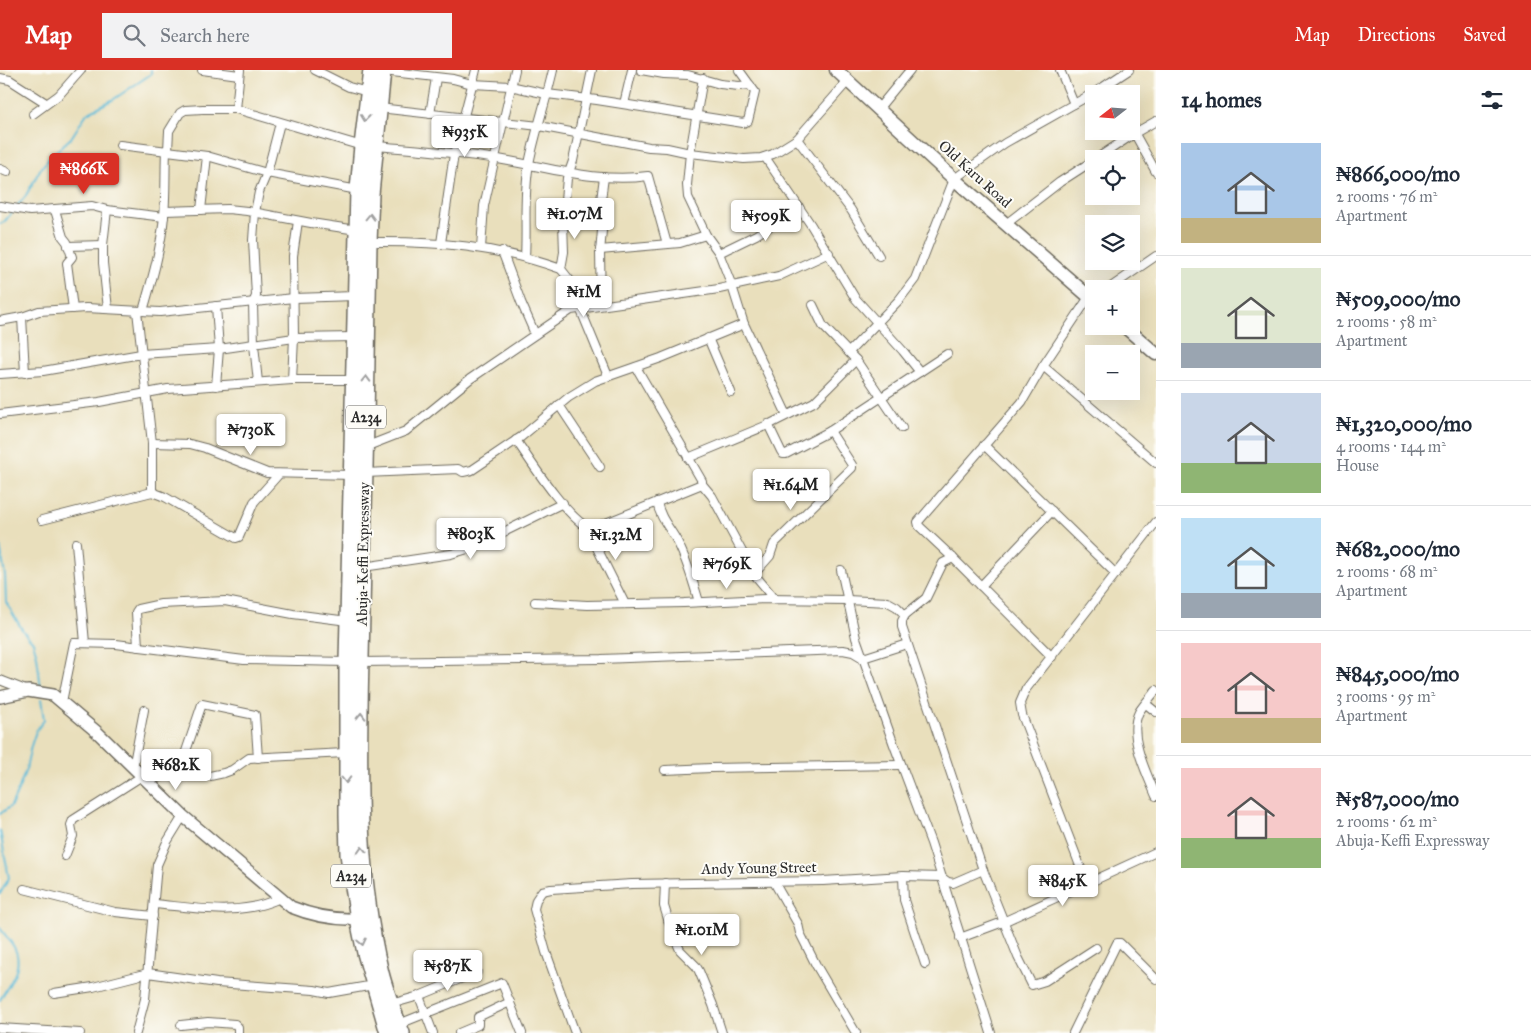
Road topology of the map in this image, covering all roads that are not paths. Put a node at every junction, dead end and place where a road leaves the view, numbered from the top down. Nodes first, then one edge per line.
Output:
1 (81, 70) edge
2 (202, 70) edge
3 (315, 70) edge
4 (371, 70) edge
5 (383, 70) edge
6 (476, 70) edge
7 (515, 70) edge
8 (553, 70) edge
9 (592, 70) edge
10 (632, 70) edge
11 (641, 70) edge
12 (739, 70) edge
13 (836, 70) edge
14 (910, 70) edge
15 (1060, 70) edge
16 (1129, 70) edge
17 (240, 73) edge
18 (0, 78) edge
19 (436, 78) junction
20 (704, 78) junction
21 (848, 81) junction
22 (1109, 83) joint
23 (472, 84) junction
24 (750, 85) junction
25 (510, 86) junction
26 (368, 92) junction
27 (547, 94) junction
28 (585, 99) junction
29 (46, 103) junction
30 (624, 104) junction
31 (1074, 104) junction
32 (379, 108) junction
33 (236, 109) junction
34 (878, 109) junction
35 (32, 114) dead end
36 (430, 114) junction
37 (697, 116) junction
38 (464, 118) junction
39 (1156, 121) edge
40 (503, 122) junction
41 (280, 123) junction
42 (539, 126) junction
43 (1140, 127) edge
44 (579, 134) junction
45 (796, 139) junction
46 (1120, 140) edge
47 (1138, 140) edge
48 (120, 145) dead end
49 (369, 146) junction
50 (167, 150) junction
51 (1107, 150) edge
52 (690, 153) junction
53 (454, 154) junction
54 (208, 156) junction
55 (765, 156) junction
56 (494, 159) junction
57 (529, 165) junction
58 (1085, 166) edge
59 (569, 172) junction
60 (1156, 172) edge
61 (267, 173) junction
62 (604, 176) junction
63 (954, 179) junction
64 (358, 190) junction
65 (0, 206) edge
66 (799, 207) junction
67 (55, 210) junction
68 (108, 210) junction
69 (201, 210) junction
70 (255, 212) junction
71 (165, 214) junction
72 (298, 220) junction
73 (1006, 224) junction
74 (357, 230) junction
75 (706, 235) junction
76 (369, 242) junction
77 (441, 243) junction
78 (667, 244) junction
79 (103, 245) junction
80 (68, 246) junction
81 (481, 248) junction
82 (600, 250) junction
83 (502, 251) junction
84 (719, 253) junction
85 (829, 254) junction
86 (879, 256) dead end
87 (1156, 256) edge
88 (525, 258) junction
89 (561, 269) junction
90 (1121, 280) edge
91 (732, 286) junction
92 (1085, 293) edge
93 (355, 296) junction
94 (294, 298) junction
95 (253, 303) junction
96 (601, 305) junction
97 (216, 306) junction
98 (814, 306) dead end
99 (580, 308) junction
100 (73, 309) junction
101 (108, 309) junction
102 (1085, 309) edge
103 (140, 311) junction
104 (22, 318) junction
105 (0, 321) edge
106 (878, 322) junction
107 (744, 324) junction
108 (535, 334) junction
109 (1134, 335) edge
110 (354, 337) junction
111 (294, 338) junction
112 (708, 338) junction
113 (254, 345) junction
114 (218, 349) junction
115 (849, 352) junction
116 (141, 354) junction
117 (947, 354) dead end
118 (1156, 354) edge
119 (856, 360) junction
120 (1043, 366) junction
121 (636, 367) junction
122 (920, 372) junction
123 (25, 373) junction
124 (0, 374) edge
125 (608, 376) junction
126 (292, 380) junction
127 (354, 380) junction
128 (258, 382) junction
129 (216, 386) junction
130 (146, 392) junction
131 (731, 392) dead end
132 (883, 397) junction
133 (559, 405) junction
134 (0, 414) edge
135 (787, 415) junction
136 (768, 424) junction
137 (902, 428) dead end
138 (830, 431) junction
139 (516, 440) junction
140 (152, 443) junction
141 (984, 445) junction
142 (365, 447) junction
143 (688, 458) junction
144 (1156, 463) edge
145 (600, 467) dead end
146 (280, 474) junction
147 (358, 474) junction
148 (702, 484) junction
149 (152, 492) junction
150 (657, 502) junction
151 (563, 503) junction
152 (1052, 511) junction
153 (42, 520) dead end
154 (1156, 522) edge
155 (587, 528) junction
156 (76, 543) dead end
157 (953, 558) junction
158 (363, 567) junction
159 (842, 570) dead end
160 (754, 574) junction
161 (1116, 574) junction
162 (982, 586) junction
163 (775, 599) junction
164 (847, 600) junction
165 (535, 602) dead end
166 (699, 602) junction
167 (625, 604) junction
168 (905, 615) junction
169 (348, 621) junction
170 (85, 643) junction
171 (907, 644) junction
172 (138, 647) junction
173 (1052, 657) junction
174 (863, 658) junction
175 (354, 662) junction
176 (0, 680) edge
177 (1156, 690) edge
178 (28, 691) junction
179 (0, 697) edge
180 (62, 702) junction
181 (1146, 704) junction
182 (144, 710) dead end
183 (1156, 712) edge
184 (346, 753) junction
185 (258, 758) junction
186 (182, 763) dead end
187 (901, 765) junction
188 (133, 768) junction
189 (665, 770) dead end
190 (144, 779) junction
191 (1156, 796) edge
192 (183, 816) junction
193 (1156, 852) edge
194 (65, 856) dead end
195 (983, 870) junction
196 (904, 876) junction
197 (941, 877) junction
198 (774, 882) junction
199 (665, 883) junction
200 (1086, 884) junction
201 (24, 890) dead end
202 (280, 898) junction
203 (154, 904) junction
204 (153, 916) junction
205 (358, 919) junction
206 (1003, 922) junction
207 (960, 938) junction
208 (1096, 948) dead end
209 (925, 964) dead end
210 (477, 972) dead end
211 (148, 973) junction
212 (1156, 979) edge
213 (374, 985) junction
214 (54, 993) dead end
215 (419, 996) junction
216 (510, 1002) junction
217 (391, 1004) junction
218 (425, 1013) junction
219 (181, 1024) dead end
220 (0, 1028) edge
221 (392, 1031) edge
222 (80, 1033) edge
223 (136, 1033) edge
224 (238, 1033) edge
225 (433, 1033) edge
226 (459, 1033) edge
227 (522, 1033) edge
228 (575, 1033) edge
229 (722, 1033) edge
230 (856, 1033) edge
231 (991, 1033) edge
232 (1073, 1033) edge

1 - 29 street
2 - 17 street
3 - 26 street
4 - 26 highway, Abuja-Keffi Expressway / A234
5 - 19 street
5 - 32 highway, Abuja-Keffi Expressway / A234
6 - 23 street
7 - 25 street
8 - 27 street
9 - 28 street
10 - 30 street
11 - 20 street
12 - 24 street
13 - 21 main road, Old Karu Road
14 - 34 street
15 - 31 street
16 - 22 street
17 - 33 street
18 - 29 street
19 - 23 street
19 - 36 street
20 - 24 street
20 - 37 street
21 - 34 main road, Old Karu Road
21 - 45 street
22 - 31 street
23 - 25 street
23 - 38 street
24 - 37 street
25 - 27 street
25 - 40 street
26 -> 49 highway, Abuja-Keffi Expressway / A234
27 - 28 street
27 - 42 street
28 - 30 street
28 - 44 street
29 - 35 street
30 - 37 street
31 - 63 street
32 - 36 street
32 - 49 highway, Abuja-Keffi Expressway / A234
33 - 41 street
33 - 50 street
34 - 63 main road, Old Karu Road
36 - 38 street
37 - 52 street
38 - 40 street
38 - 53 street
39 - 43 street
40 - 42 street
40 - 56 street
41 - 49 street
41 - 61 street
42 - 44 street
42 - 57 street
44 - 52 street
44 - 59 street
45 - 55 street
45 - 86 street
46 - 51 street
47 - 60 street
48 - 50 street
49 - 53 street
49 - 64 highway, Abuja-Keffi Expressway / A234
76 -> 49 highway, Abuja-Keffi Expressway / A234
50 - 54 street
50 - 71 street
52 - 55 street
52 - 75 street
53 - 56 street
53 - 77 street
54 - 61 street
54 - 69 street
55 - 66 street
56 - 57 street
56 - 81 street
57 - 59 street
57 - 88 street
58 - 73 street
59 - 62 street
59 - 89 street
61 - 64 street
61 - 70 street
62 - 78 street
62 - 82 street
63 - 73 main road, Old Karu Road
63 - 106 street
64 - 74 highway, Abuja-Keffi Expressway / A234
65 - 67 street
66 - 84 street
66 - 85 street
67 - 68 street
67 - 80 street
68 - 71 street
68 - 79 street
69 - 70 street
69 - 71 street
70 - 72 street
70 - 95 street
71 - 103 street
72 - 74 street
72 - 94 street
73 - 92 main road, Old Karu Road
74 - 93 highway, Abuja-Keffi Expressway / A234
75 - 78 street
75 - 84 street
76 - 77 street
142 -> 76 highway, Abuja-Keffi Expressway / A234
77 - 81 street
78 - 82 street
79 - 80 street
79 - 101 street
80 - 100 street
81 - 83 street
82 - 96 street
83 - 88 street
83 - 108 street
84 - 91 street
85 - 91 street
85 - 106 street
87 - 90 street
88 - 89 street
89 - 99 street
91 - 96 street
91 - 107 street
93 - 94 street
93 - 110 highway, Abuja-Keffi Expressway / A234
94 - 95 street
94 - 111 street
95 - 97 street
95 - 113 street
96 - 99 street
97 - 103 street
97 - 114 street
98 - 115 street
99 - 108 street
99 - 125 street
100 - 101 street
100 - 104 street
101 - 103 street
102 - 120 street
103 - 116 street
104 - 105 street
104 - 123 street
106 - 115 street
106 - 122 street
107 - 112 street
107 - 135 street
108 - 142 street
109 - 118 main road
110 - 111 street
110 - 127 highway, Abuja-Keffi Expressway / A234
111 - 113 street
111 - 126 street
112 - 121 street
112 - 131 street
113 - 114 street
113 - 128 street
114 - 116 street
114 - 129 street
115 - 119 street
116 - 123 street
116 - 130 street
117 - 122 street
119 - 132 street
119 - 135 street
120 - 141 street
120 - 144 street
121 - 125 street
121 - 143 street
122 - 132 street
123 - 124 street
125 - 133 street
126 - 127 street
126 - 128 street
127 - 147 highway, Abuja-Keffi Expressway / A234
128 - 129 street
129 - 130 street
130 - 134 street
130 - 140 street
132 - 137 street
132 - 138 street
133 - 139 street
133 - 145 street
135 - 136 street
136 - 138 street
136 - 143 street
138 - 160 street
139 - 147 street
139 - 151 street
140 - 146 street
140 - 149 street
141 - 152 street
141 - 157 street
142 - 147 highway, Abuja-Keffi Expressway / A234
143 - 148 street
146 - 147 street
146 - 149 street
147 - 158 highway, Abuja-Keffi Expressway / A234
147 - 169 highway, Abuja-Keffi Expressway / A234
148 - 150 street
148 - 160 street
149 - 153 street
150 - 155 street
150 - 166 street
151 - 155 street
151 - 158 street
152 - 161 street
152 - 162 street
154 - 161 street
155 - 167 street
156 - 170 street
157 - 162 street
157 - 168 street
158 - 175 highway, Abuja-Keffi Expressway / A234
159 - 164 street
160 - 163 street
161 - 173 street
162 - 173 street
163 - 164 street
163 - 166 street
164 - 168 street
164 - 174 street
165 - 167 street
166 - 167 street
168 - 171 street
169 - 172 street
169 - 175 highway, Abuja-Keffi Expressway / A234
170 - 172 street
170 - 180 street
171 - 174 street
171 - 195 street
172 - 175 street
173 - 200 street
174 - 175 street
174 - 187 street
175 - 184 highway, Abuja-Keffi Expressway / A234
217 -> 175 highway, Abuja-Keffi Expressway / A234
176 - 178 street
177 - 181 street
178 - 179 street
178 - 180 street
180 - 188 street
181 - 183 street
181 - 191 street
182 - 188 street
184 - 185 street
184 -> 205 highway, Abuja-Keffi Expressway / A234
185 - 186 street
185 - 190 street
187 - 189 street
187 - 197 street
188 - 190 street
190 - 192 street
190 - 194 street
192 - 202 street
192 - 203 street
193 - 200 street
195 - 197 street, Andy Young Street
195 - 206 street
196 - 197 street, Andy Young Street
196 - 198 street, Andy Young Street
196 - 209 street
197 - 207 street
198 - 199 street, Andy Young Street
198 - 230 street
199 - 228 street, Andy Young Street
199 - 229 street
200 - 206 street
201 - 204 street
202 - 203 street
202 - 205 street
203 - 204 street
204 - 211 street
205 -> 213 highway, Abuja-Keffi Expressway / A234
206 - 207 street
206 - 208 street
207 - 231 street
210 - 215 street
211 - 213 street
211 - 214 street
211 - 223 street
212 - 232 street
213 - 221 highway, Abuja-Keffi Expressway / A234
215 - 217 street
215 - 218 street
216 - 218 street
216 - 226 street
216 - 227 street
217 - 221 highway, Abuja-Keffi Expressway / A234
218 - 221 street
218 - 225 street
219 - 224 street
220 - 222 street

